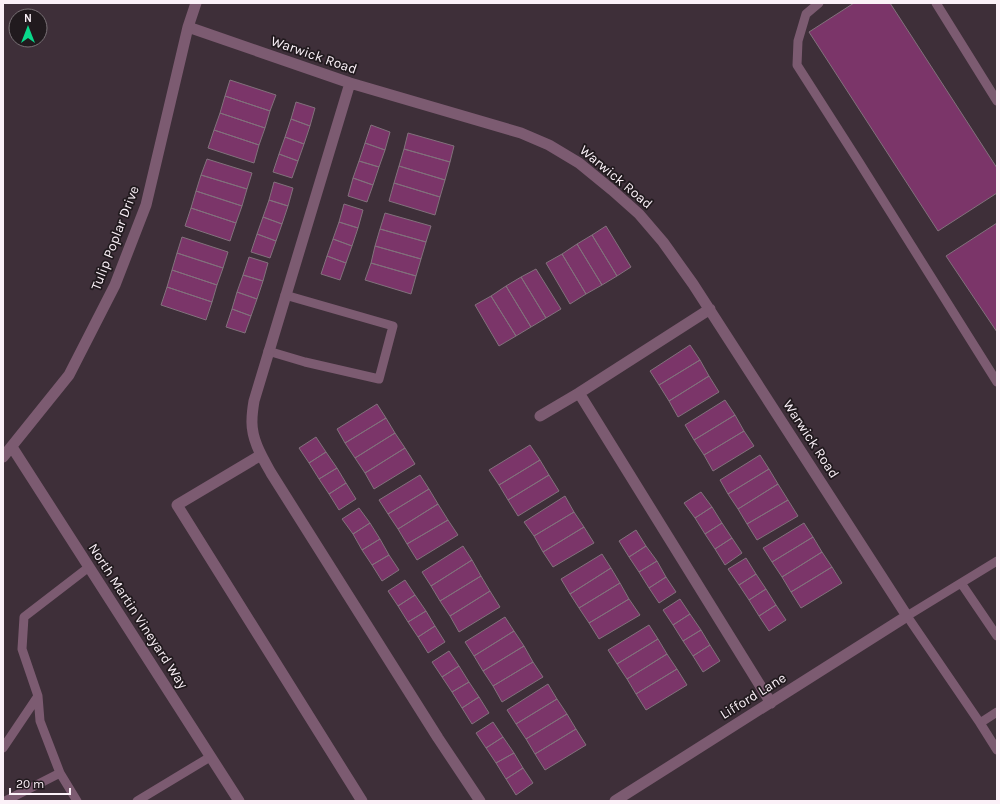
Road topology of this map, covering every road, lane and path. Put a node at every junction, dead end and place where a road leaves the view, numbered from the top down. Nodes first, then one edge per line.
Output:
1 (196, 3) edge
2 (819, 3) edge
3 (936, 3) edge
4 (188, 27) junction
5 (350, 84) junction
6 (997, 101) edge
7 (285, 295) junction
8 (710, 309) junction
9 (268, 351) junction
10 (997, 382) edge
11 (579, 394) junction
12 (540, 416) dead end
13 (12, 447) junction
14 (261, 455) junction
15 (3, 458) edge
16 (997, 561) edge
17 (89, 567) junction
18 (961, 583) junction
19 (907, 616) junction
20 (997, 636) edge
21 (38, 696) junction
22 (771, 702) junction
23 (997, 712) edge
24 (980, 723) junction
25 (3, 748) edge
26 (997, 750) edge
27 (210, 757) junction
28 (60, 773) junction
29 (5, 801) edge
30 (77, 801) edge
31 (137, 801) edge
32 (239, 801) edge
33 (362, 801) edge
34 (480, 801) edge
35 (615, 801) edge

1 - 4 street, Tulip Poplar Drive
2 - 10 lane
3 - 6 lane
4 - 5 street, Warwick Road
4 - 13 street, Tulip Poplar Drive
5 - 7 street
5 - 8 street, Warwick Road
7 - 9 street
7 - 9 lane
8 - 11 street
8 - 19 street, Warwick Road
9 - 14 street
11 - 12 street
11 - 22 street
13 - 15 street, Tulip Poplar Drive
13 - 17 street, North Martin Vineyard Way
14 - 33 street
14 - 34 street
16 - 18 lane
17 - 21 lane
17 - 27 street, North Martin Vineyard Way
18 - 19 lane
18 - 20 lane
19 - 22 street, Lifford Lane
19 - 24 lane
21 - 25 lane
21 - 28 lane
22 - 35 street, Lifford Lane
23 - 24 lane
24 - 26 lane
27 - 31 lane
27 - 32 street, North Martin Vineyard Way
28 - 29 lane
28 - 30 lane

